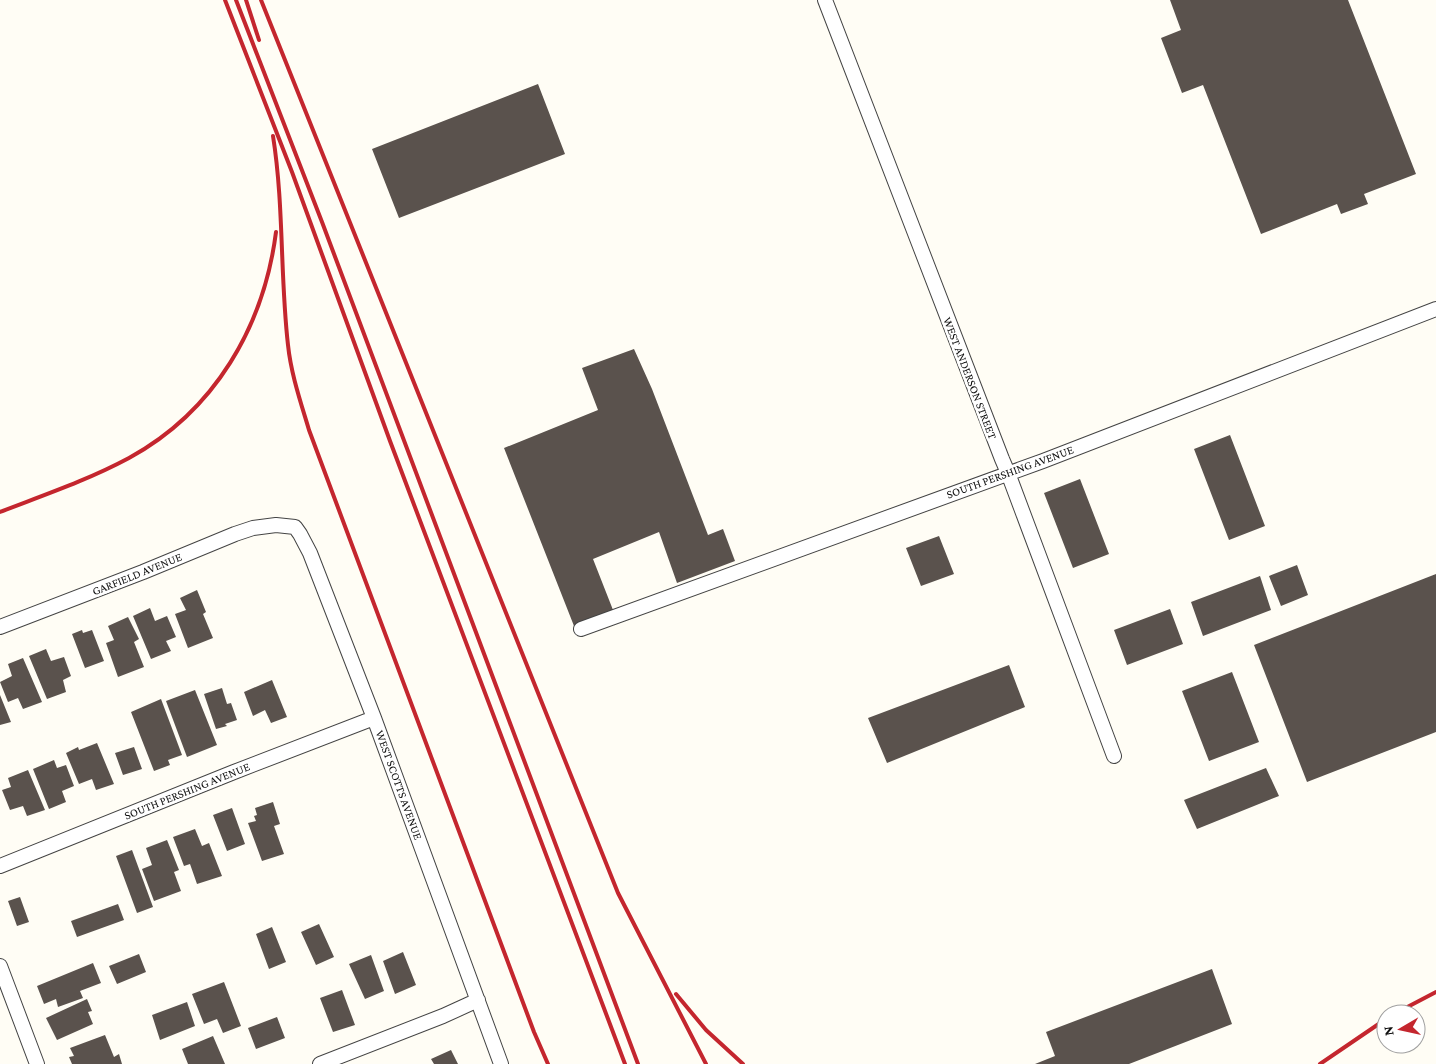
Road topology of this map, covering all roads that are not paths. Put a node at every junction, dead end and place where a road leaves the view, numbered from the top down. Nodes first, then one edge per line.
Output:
1 (824, 0) edge
2 (1436, 309) edge
3 (1008, 473) junction
4 (276, 525) joint
5 (0, 627) edge
6 (581, 629) dead end
7 (374, 718) junction
8 (1114, 756) dead end
9 (0, 866) edge
10 (0, 966) edge
11 (478, 1000) junction
12 (37, 1064) edge
13 (320, 1064) edge
14 (501, 1064) edge

1 - 3 street, WEST ANDERSON STREET
2 - 3 street, SOUTH PERSHING AVENUE
3 - 6 street, SOUTH PERSHING AVENUE
3 - 8 street, WEST ANDERSON STREET
4 - 5 street, GARFIELD AVENUE
4 - 7 street, WEST SCOTTS AVENUE
7 - 9 street, SOUTH PERSHING AVENUE
7 - 11 street, WEST SCOTTS AVENUE
10 - 12 street
11 - 13 street
11 - 14 street, WEST SCOTTS AVENUE

